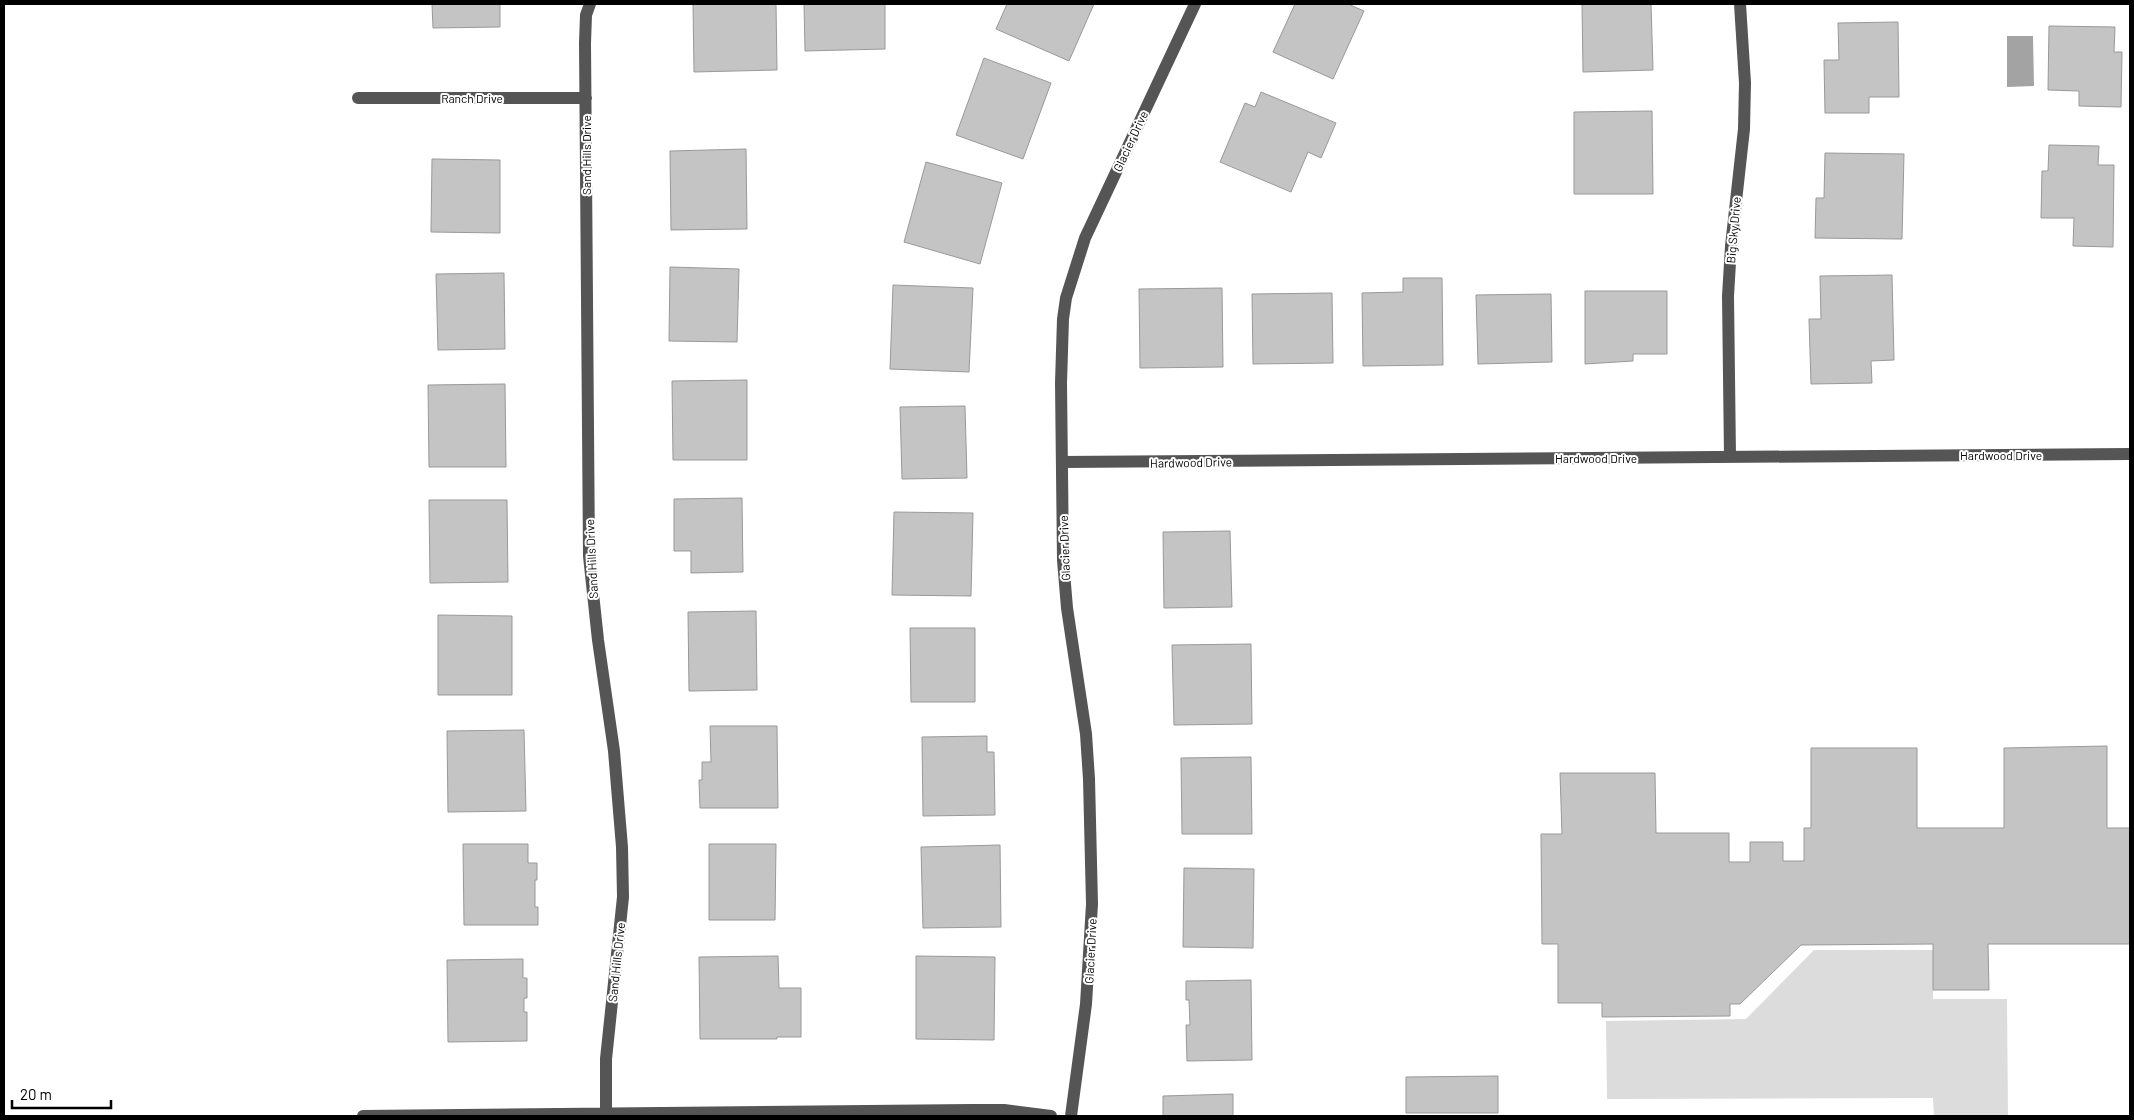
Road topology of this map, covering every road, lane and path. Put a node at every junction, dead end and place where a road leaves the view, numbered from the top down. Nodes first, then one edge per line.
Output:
1 (590, 4) edge
2 (1195, 4) edge
3 (1740, 4) edge
4 (358, 98) dead end
5 (586, 98) junction
6 (2130, 454) edge
7 (1730, 457) junction
8 (1062, 462) junction
9 (606, 1113) junction
10 (363, 1116) edge
11 (1051, 1116) edge
12 (1071, 1116) edge

1 - 5 street, Sand Hills Drive
2 - 8 street, Glacier Drive
3 - 7 street, Big Sky Drive
4 - 5 street, Ranch Drive
5 - 9 street, Sand Hills Drive
6 - 7 street, Hardwood Drive
7 - 8 street, Hardwood Drive
8 - 12 street, Glacier Drive
9 - 10 street
9 - 11 street

